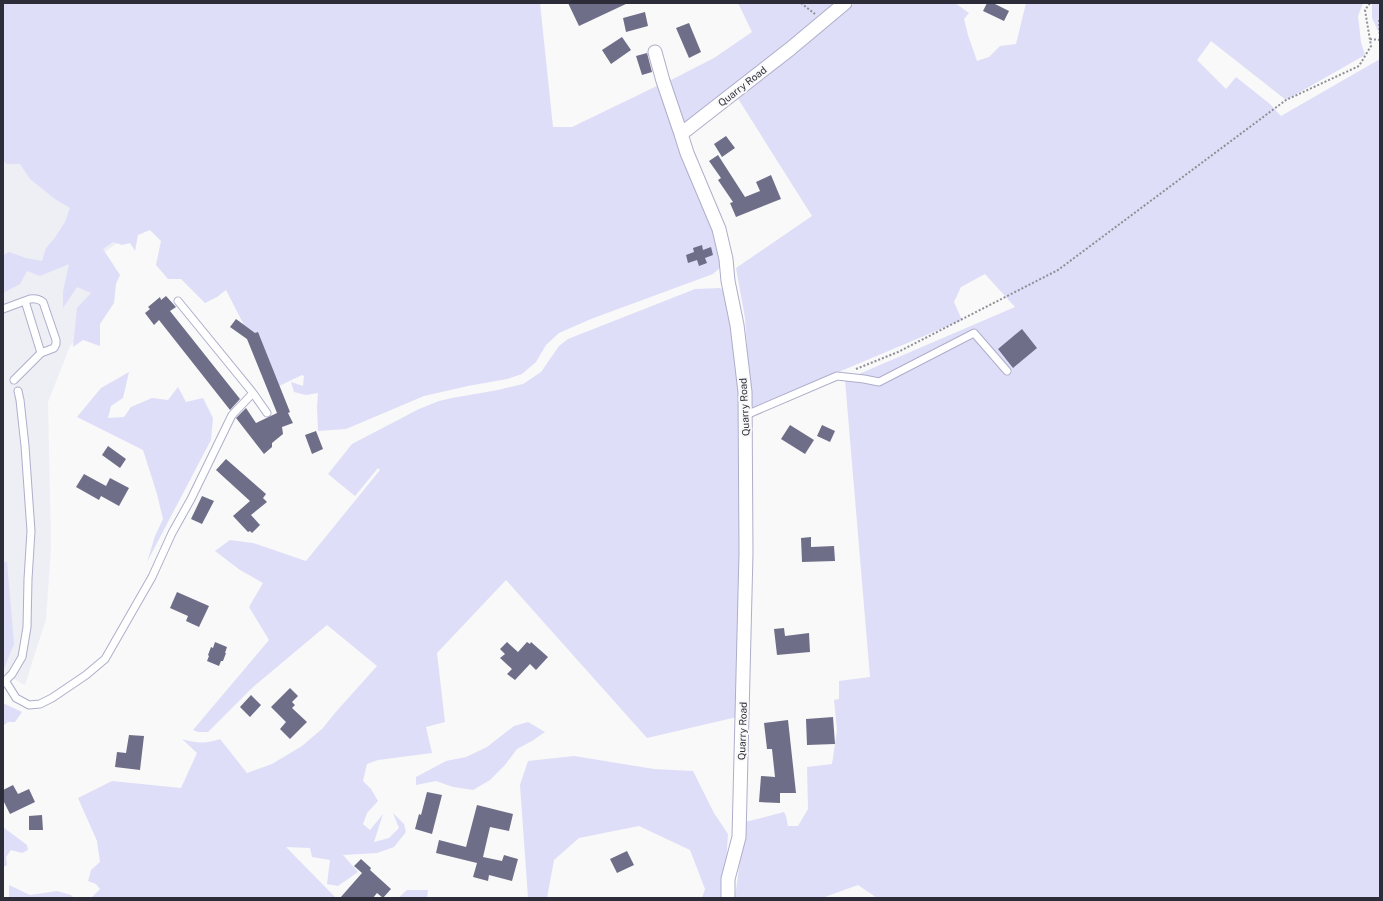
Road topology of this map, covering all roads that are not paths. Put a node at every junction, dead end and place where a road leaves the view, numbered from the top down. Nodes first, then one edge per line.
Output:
1 (845, 3) edge
2 (655, 52) dead end
3 (681, 134) junction
4 (25, 301) junction
5 (178, 301) dead end
6 (3, 309) edge
7 (41, 353) junction
8 (1007, 371) dead end
9 (14, 380) dead end
10 (18, 391) dead end
11 (253, 393) junction
12 (267, 413) dead end
13 (746, 415) junction
14 (4, 683) edge
15 (728, 898) edge

1 - 3 street, Quarry Road
2 - 3 street
3 - 13 street, Quarry Road
4 - 6 lane
4 - 7 lane
4 - 7 lane
5 - 11 lane
7 - 9 lane
8 - 13 lane
10 - 14 lane
11 - 12 lane
11 - 14 lane
13 - 15 street, Quarry Road

